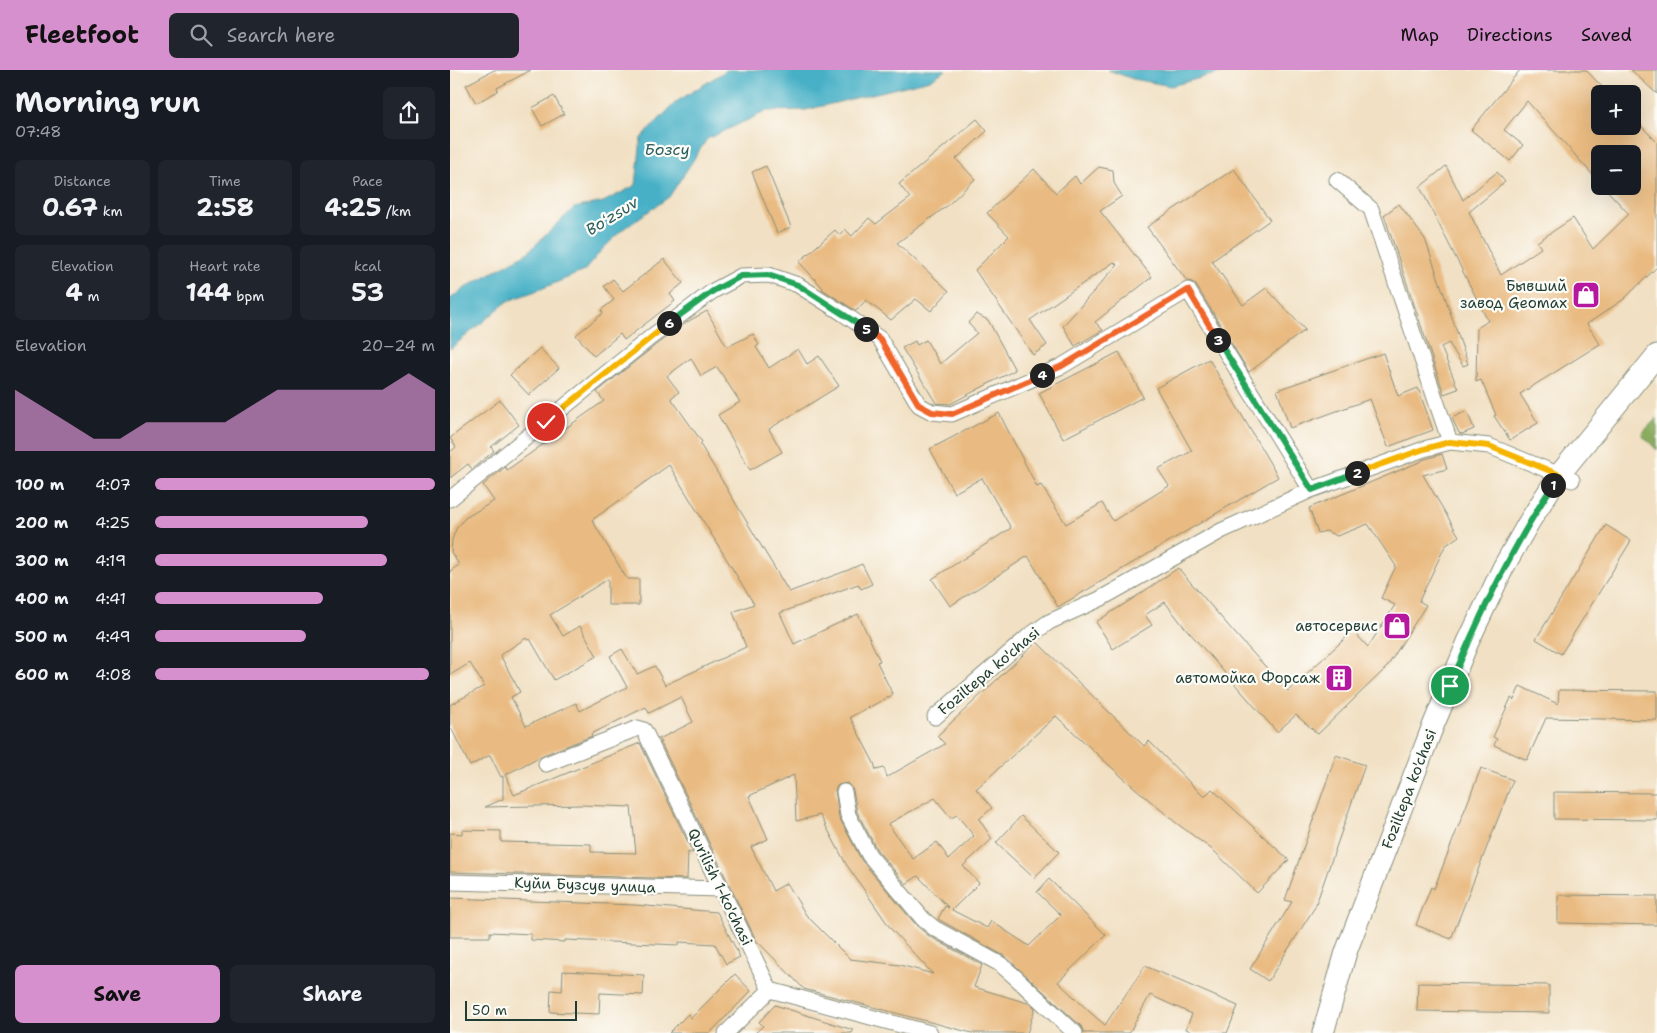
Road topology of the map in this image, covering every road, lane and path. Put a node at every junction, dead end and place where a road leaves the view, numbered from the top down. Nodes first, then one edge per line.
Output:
1 (1337, 180) dead end
2 (1657, 355) edge
3 (1657, 374) edge
4 (1450, 442) junction
5 (1566, 477) junction
6 (1312, 490) junction
7 (450, 499) edge
8 (935, 717) dead end
9 (546, 764) dead end
10 (844, 792) dead end
11 (450, 882) edge
12 (721, 889) junction
13 (770, 990) junction
14 (726, 1033) edge
15 (930, 1033) edge
16 (1075, 1033) edge
17 (1323, 1033) edge
18 (1338, 1033) edge

1 - 4 street
2 - 5 main road, Foziltepa ko'chasi
3 - 5 main road, Foziltepa ko'chasi
4 - 5 street, Foziltepa ko'chasi
4 - 6 street, Foziltepa ko'chasi
5 - 17 main road, Foziltepa ko'chasi
5 - 18 main road, Foziltepa ko'chasi
6 - 7 street
6 - 8 street, Foziltepa ko'chasi
9 - 12 street, Qurilish 1-ko'chasi
10 - 16 street
11 - 12 street, Куйи Бузсув улица
12 - 13 street, Qurilish 1-ko'chasi
13 - 14 street
13 - 15 street

